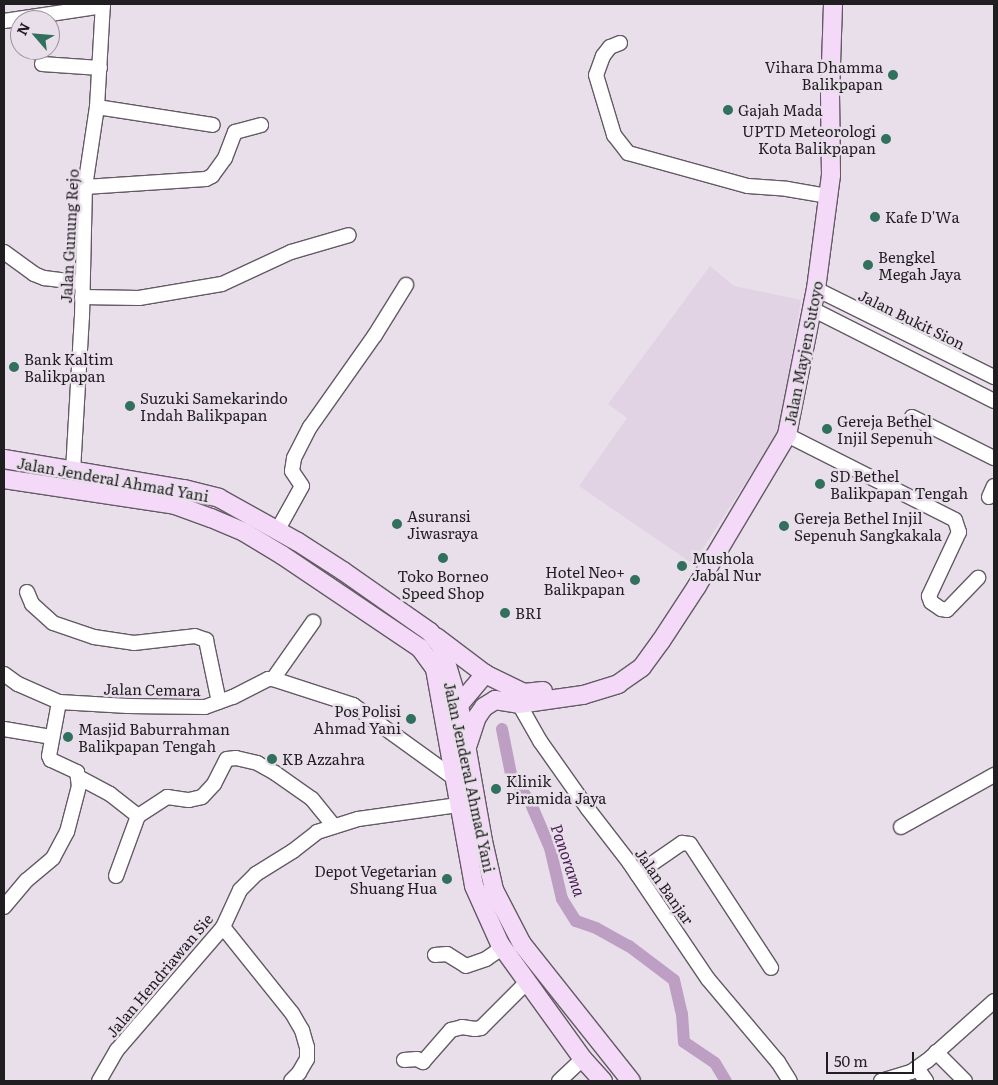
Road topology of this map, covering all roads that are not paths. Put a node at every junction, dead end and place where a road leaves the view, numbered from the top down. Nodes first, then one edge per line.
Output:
1 (41, 4) edge
2 (833, 4) edge
3 (103, 5) edge
4 (67, 12) junction
5 (4, 21) edge
6 (620, 42) dead end
7 (42, 64) dead end
8 (100, 68) junction
9 (97, 107) junction
10 (213, 125) dead end
11 (261, 125) dead end
12 (85, 187) junction
13 (828, 196) junction
14 (349, 236) dead end
15 (4, 252) edge
16 (406, 285) dead end
17 (816, 289) junction
18 (82, 290) junction
19 (812, 309) junction
20 (994, 377) edge
21 (994, 401) edge
22 (912, 417) dead end
23 (786, 435) junction
24 (994, 458) edge
25 (4, 459) edge
26 (73, 471) junction
27 (4, 479) edge
28 (277, 531) junction
29 (978, 578) dead end
30 (27, 592) dead end
31 (313, 622) dead end
32 (430, 632) junction
33 (4, 674) edge
34 (442, 674) junction
35 (485, 674) junction
36 (273, 679) junction
37 (472, 690) junction
38 (594, 690) junction
39 (494, 700) junction
40 (59, 702) junction
41 (219, 702) junction
42 (520, 704) junction
43 (459, 705) junction
44 (4, 729) edge
45 (446, 731) junction
46 (52, 737) junction
47 (468, 747) junction
48 (994, 775) edge
49 (453, 777) junction
50 (80, 778) junction
51 (458, 805) junction
52 (138, 816) junction
53 (334, 826) junction
54 (901, 827) dead end
55 (637, 874) junction
56 (116, 876) dead end
57 (4, 906) edge
58 (223, 926) junction
59 (503, 947) junction
60 (435, 955) dead end
61 (771, 968) dead end
62 (542, 969) junction
63 (527, 982) junction
64 (994, 1001) edge
65 (936, 1052) junction
66 (583, 1059) junction
67 (404, 1060) dead end
68 (917, 1068) junction
69 (99, 1081) edge
70 (290, 1081) edge
71 (559, 1081) edge
72 (603, 1081) edge
73 (631, 1081) edge
74 (790, 1081) edge
75 (881, 1081) edge
76 (926, 1081) edge
77 (965, 1081) edge

1 - 4 street
2 - 13 main road, Jalan Mayjen Sutoyo
3 - 4 street
3 - 8 street, Jalan Gunung Rejo
4 - 5 street
6 - 13 street
7 - 8 street
8 - 9 street, Jalan Gunung Rejo
9 - 10 street
9 - 12 street, Jalan Gunung Rejo
11 - 12 street
12 - 18 street, Jalan Gunung Rejo
13 - 17 main road, Jalan Mayjen Sutoyo
14 - 18 street
15 - 18 street
16 - 28 street
17 - 19 main road, Jalan Mayjen Sutoyo
17 - 20 street, Jalan Bukit Sion
18 - 26 street, Jalan Gunung Rejo
19 - 21 street
19 - 23 main road, Jalan Mayjen Sutoyo
22 - 24 street
23 - 29 street
23 - 38 main road, Jalan Mayjen Sutoyo
25 - 26 main road, Jalan Jenderal Ahmad Yani
26 - 28 main road, Jalan Jenderal Ahmad Yani
27 - 34 main road, Jalan Jenderal Ahmad Yani
28 - 32 main road, Jalan Jenderal Ahmad Yani
30 - 41 street
31 - 36 street
32 - 34 main road, Jalan Jenderal Ahmad Yani
32 - 35 main road, Jalan Mayjen Sutoyo
33 - 40 street, Jalan Cemara
34 - 37 main road, Jalan Mayjen Sutoyo
34 - 43 main road, Jalan Jenderal Ahmad Yani
34 - 45 main road, Jalan Jenderal Ahmad Yani
35 - 37 main road
35 - 38 main road, Jalan Mayjen Sutoyo
36 - 41 street, Jalan Cemara
36 - 49 street
37 - 39 main road, Jalan Mayjen Sutoyo
37 - 43 main road
38 - 42 main road, Jalan Mayjen Sutoyo
39 - 42 main road, Jalan Mayjen Sutoyo
39 - 47 main road
40 - 41 street, Jalan Cemara
40 - 46 street
42 - 55 street, Jalan Banjar
43 - 45 main road
43 - 47 main road, Jalan Jenderal Ahmad Yani
44 - 46 street
45 - 49 main road, Jalan Jenderal Ahmad Yani
46 - 50 street
47 - 62 main road, Jalan Jenderal Ahmad Yani
48 - 54 street
49 - 51 main road, Jalan Jenderal Ahmad Yani
50 - 52 street
50 - 57 street
51 - 53 street, Jalan Hendriawan Sie
51 - 59 main road, Jalan Jenderal Ahmad Yani
52 - 53 street
52 - 56 street
53 - 58 street, Jalan Hendriawan Sie
55 - 61 street
55 - 74 street, Jalan Banjar
58 - 69 street, Jalan Hendriawan Sie
58 - 70 street
59 - 60 street
59 - 63 main road, Jalan Jenderal Ahmad Yani
62 - 63 main road
62 - 73 main road, Jalan Jenderal Ahmad Yani
63 - 66 main road, Jalan Jenderal Ahmad Yani
63 - 67 street
64 - 65 street
65 - 68 street
65 - 77 street
66 - 71 street
66 - 72 main road, Jalan Jenderal Ahmad Yani
68 - 75 street
68 - 76 street

